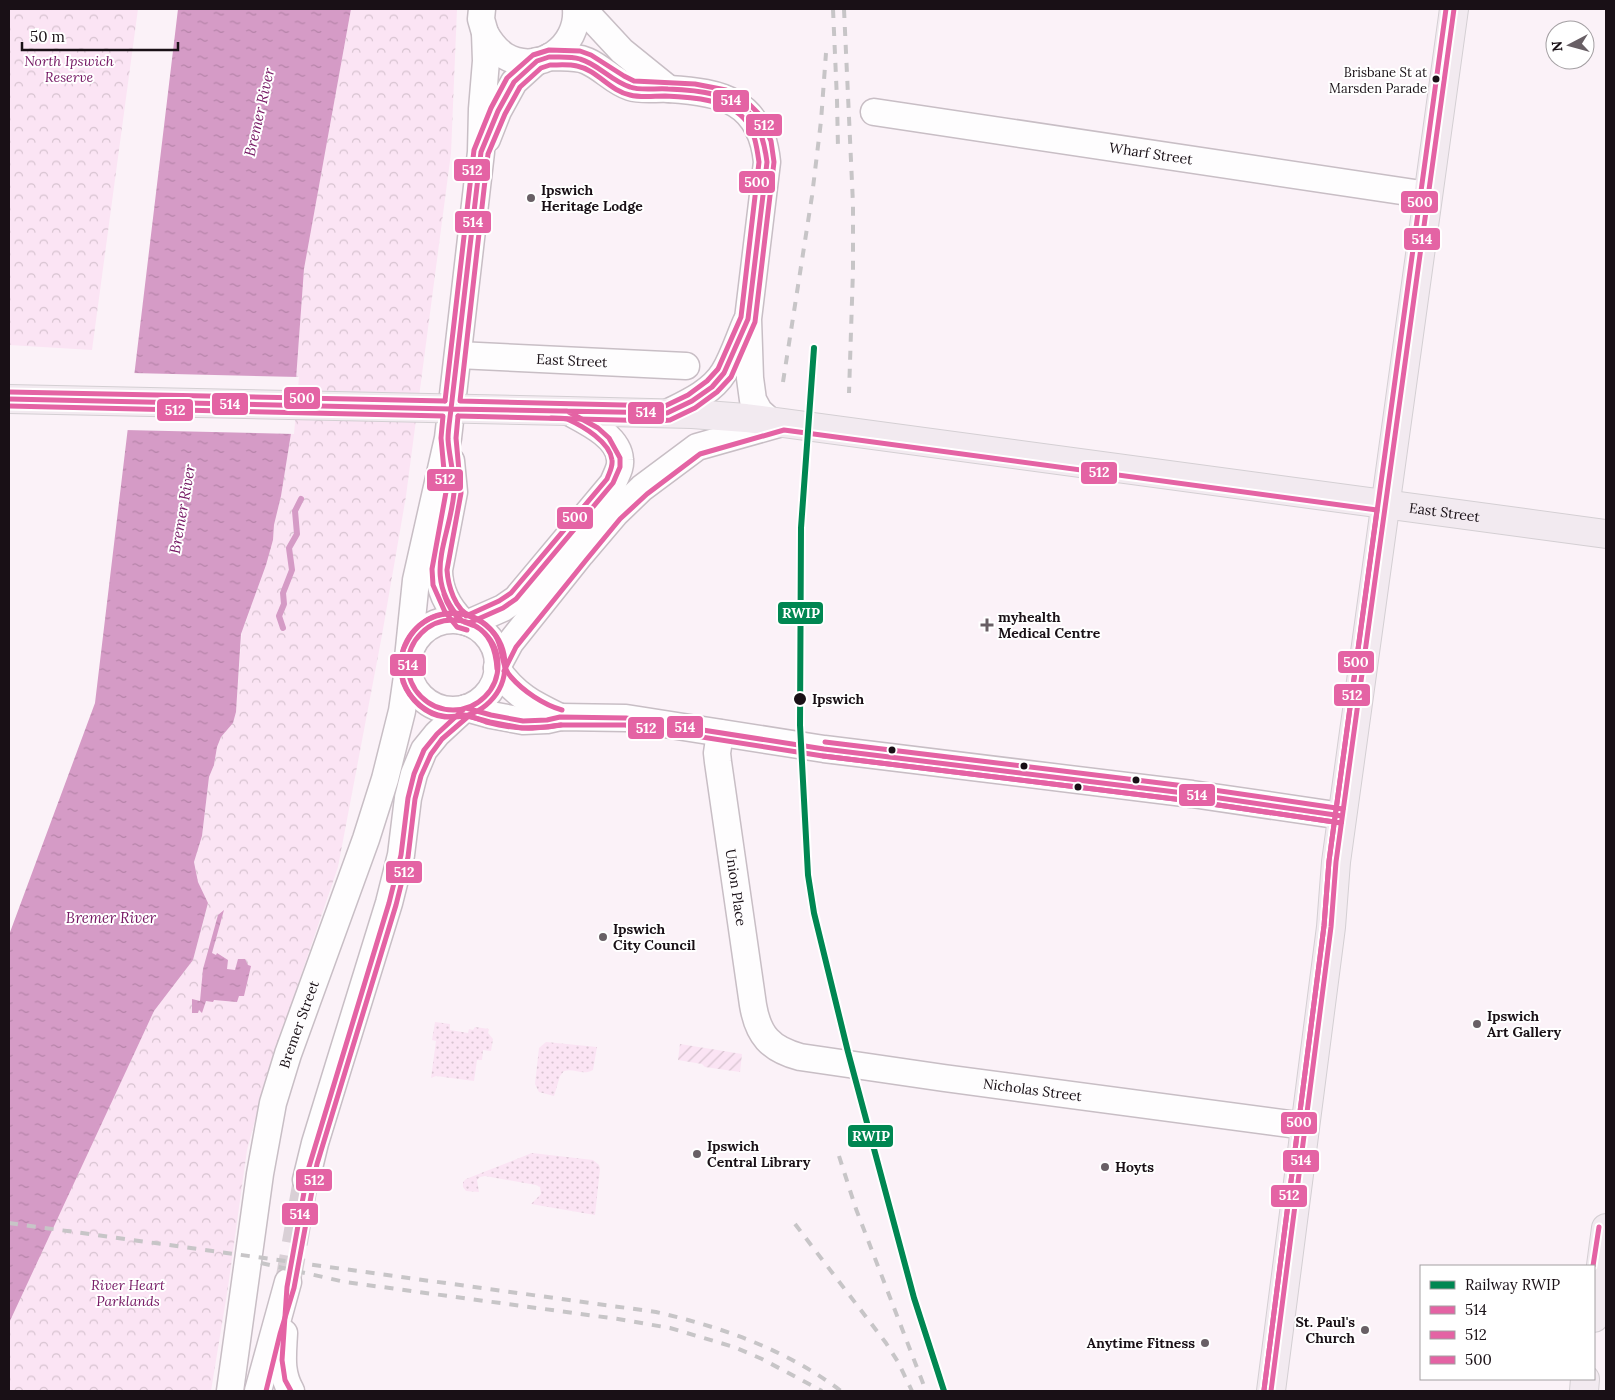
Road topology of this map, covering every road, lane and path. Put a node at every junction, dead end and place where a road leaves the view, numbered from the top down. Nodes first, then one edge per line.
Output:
1 (576, 9) edge
2 (583, 9) edge
3 (1454, 9) edge
4 (483, 21) edge
5 (543, 59) junction
6 (669, 89) junction
7 (874, 112) dead end
8 (482, 152) junction
9 (1428, 195) junction
10 (748, 319) junction
11 (458, 355) junction
12 (686, 366) dead end
13 (9, 399) edge
14 (567, 411) junction
15 (667, 414) junction
16 (776, 422) junction
17 (448, 438) junction
18 (1385, 504) junction
19 (1606, 534) edge
20 (466, 622) junction
21 (408, 663) junction
22 (497, 668) junction
23 (465, 709) junction
24 (560, 717) junction
25 (720, 733) junction
26 (1342, 816) junction
27 (766, 1039) joint
28 (1305, 1126) junction
29 (306, 1180) tunnel mouth
30 (1606, 1228) edge
31 (1595, 1310) edge
32 (230, 1391) edge
33 (258, 1391) edge
34 (291, 1391) edge
35 (1271, 1391) edge

1 - 5 street, Bremer Street
2 - 6 street
3 - 9 main road
4 - 5 street, Bremer Street
4 - 8 street, Bremer Street
5 - 6 street
5 - 8 street, Bremer Street
6 - 10 street
7 - 9 street, Wharf Street
8 - 11 street, Bremer Street
9 - 18 main road
10 - 15 street
10 - 16 street
11 - 12 street, East Street
11 - 17 street, Bremer Street
13 - 14 main road, East Street, bridge
14 - 15 main road, East Street
14 - 20 street
15 - 16 main road, East Street
16 - 18 main road, East Street
16 - 22 street
17 - 20 street, Bremer Street
17 - 21 street, Bremer Street
18 - 19 main road, East Street
18 - 26 main road
20 - 21 street
20 - 22 street
21 - 23 street
21 - 32 street, Bremer Street
22 - 23 street
22 - 24 street
23 - 24 street
23 - 29 street
24 - 25 street
25 - 26 street
25 - 27 street, Union Place
26 - 28 main road
27 - 28 street, Nicholas Street
28 - 35 main road
30 - 31 main road
33 - 34 street

